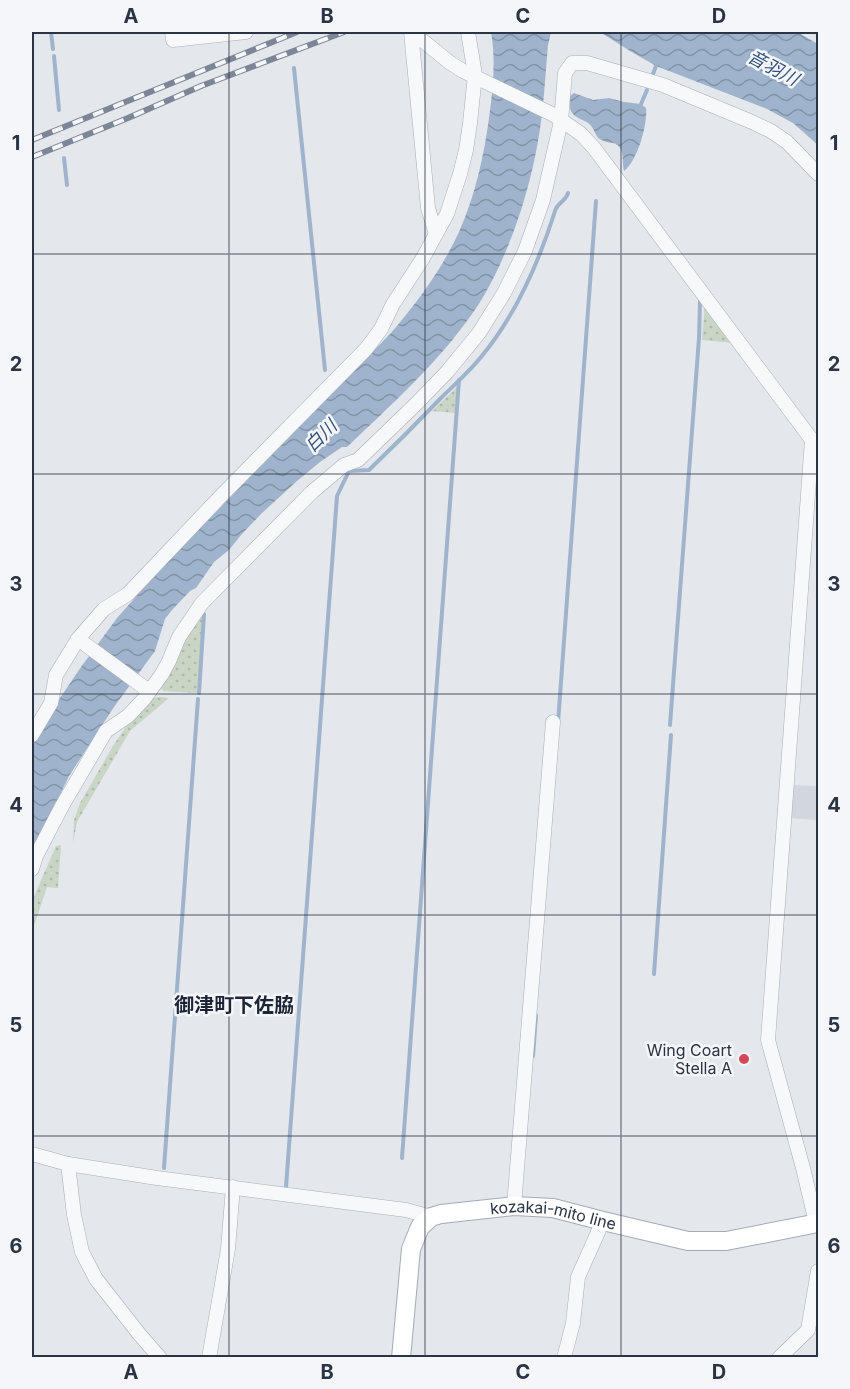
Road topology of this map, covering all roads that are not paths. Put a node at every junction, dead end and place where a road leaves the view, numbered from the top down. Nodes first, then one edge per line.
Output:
1 (172, 32) edge
2 (246, 32) edge
3 (411, 32) edge
4 (468, 32) edge
5 (477, 77) junction
6 (557, 118) junction
7 (819, 174) edge
8 (436, 234) junction
9 (80, 640) junction
10 (146, 689) junction
11 (553, 722) dead end
12 (32, 735) edge
13 (32, 869) edge
14 (32, 1154) edge
15 (68, 1164) junction
16 (233, 1187) junction
17 (514, 1206) junction
18 (431, 1217) junction
19 (603, 1221) junction
20 (817, 1223) edge
21 (819, 1271) edge
22 (160, 1358) edge
23 (209, 1358) edge
24 (400, 1358) edge
25 (564, 1358) edge
26 (779, 1358) edge

1 - 2 street
3 - 5 street
3 - 8 street
4 - 5 street
5 - 6 street
5 - 8 street
6 - 7 street
6 - 10 street
6 - 20 street
8 - 9 street
9 - 10 street
9 - 12 street
10 - 13 street
11 - 17 street
14 - 15 street
15 - 16 street
15 - 22 street
16 - 18 street
16 - 23 street
17 - 18 main road, kozakai-mito line
17 - 19 main road, kozakai-mito line
18 - 24 main road
19 - 20 main road, kozakai-mito line
19 - 25 street
21 - 26 street

